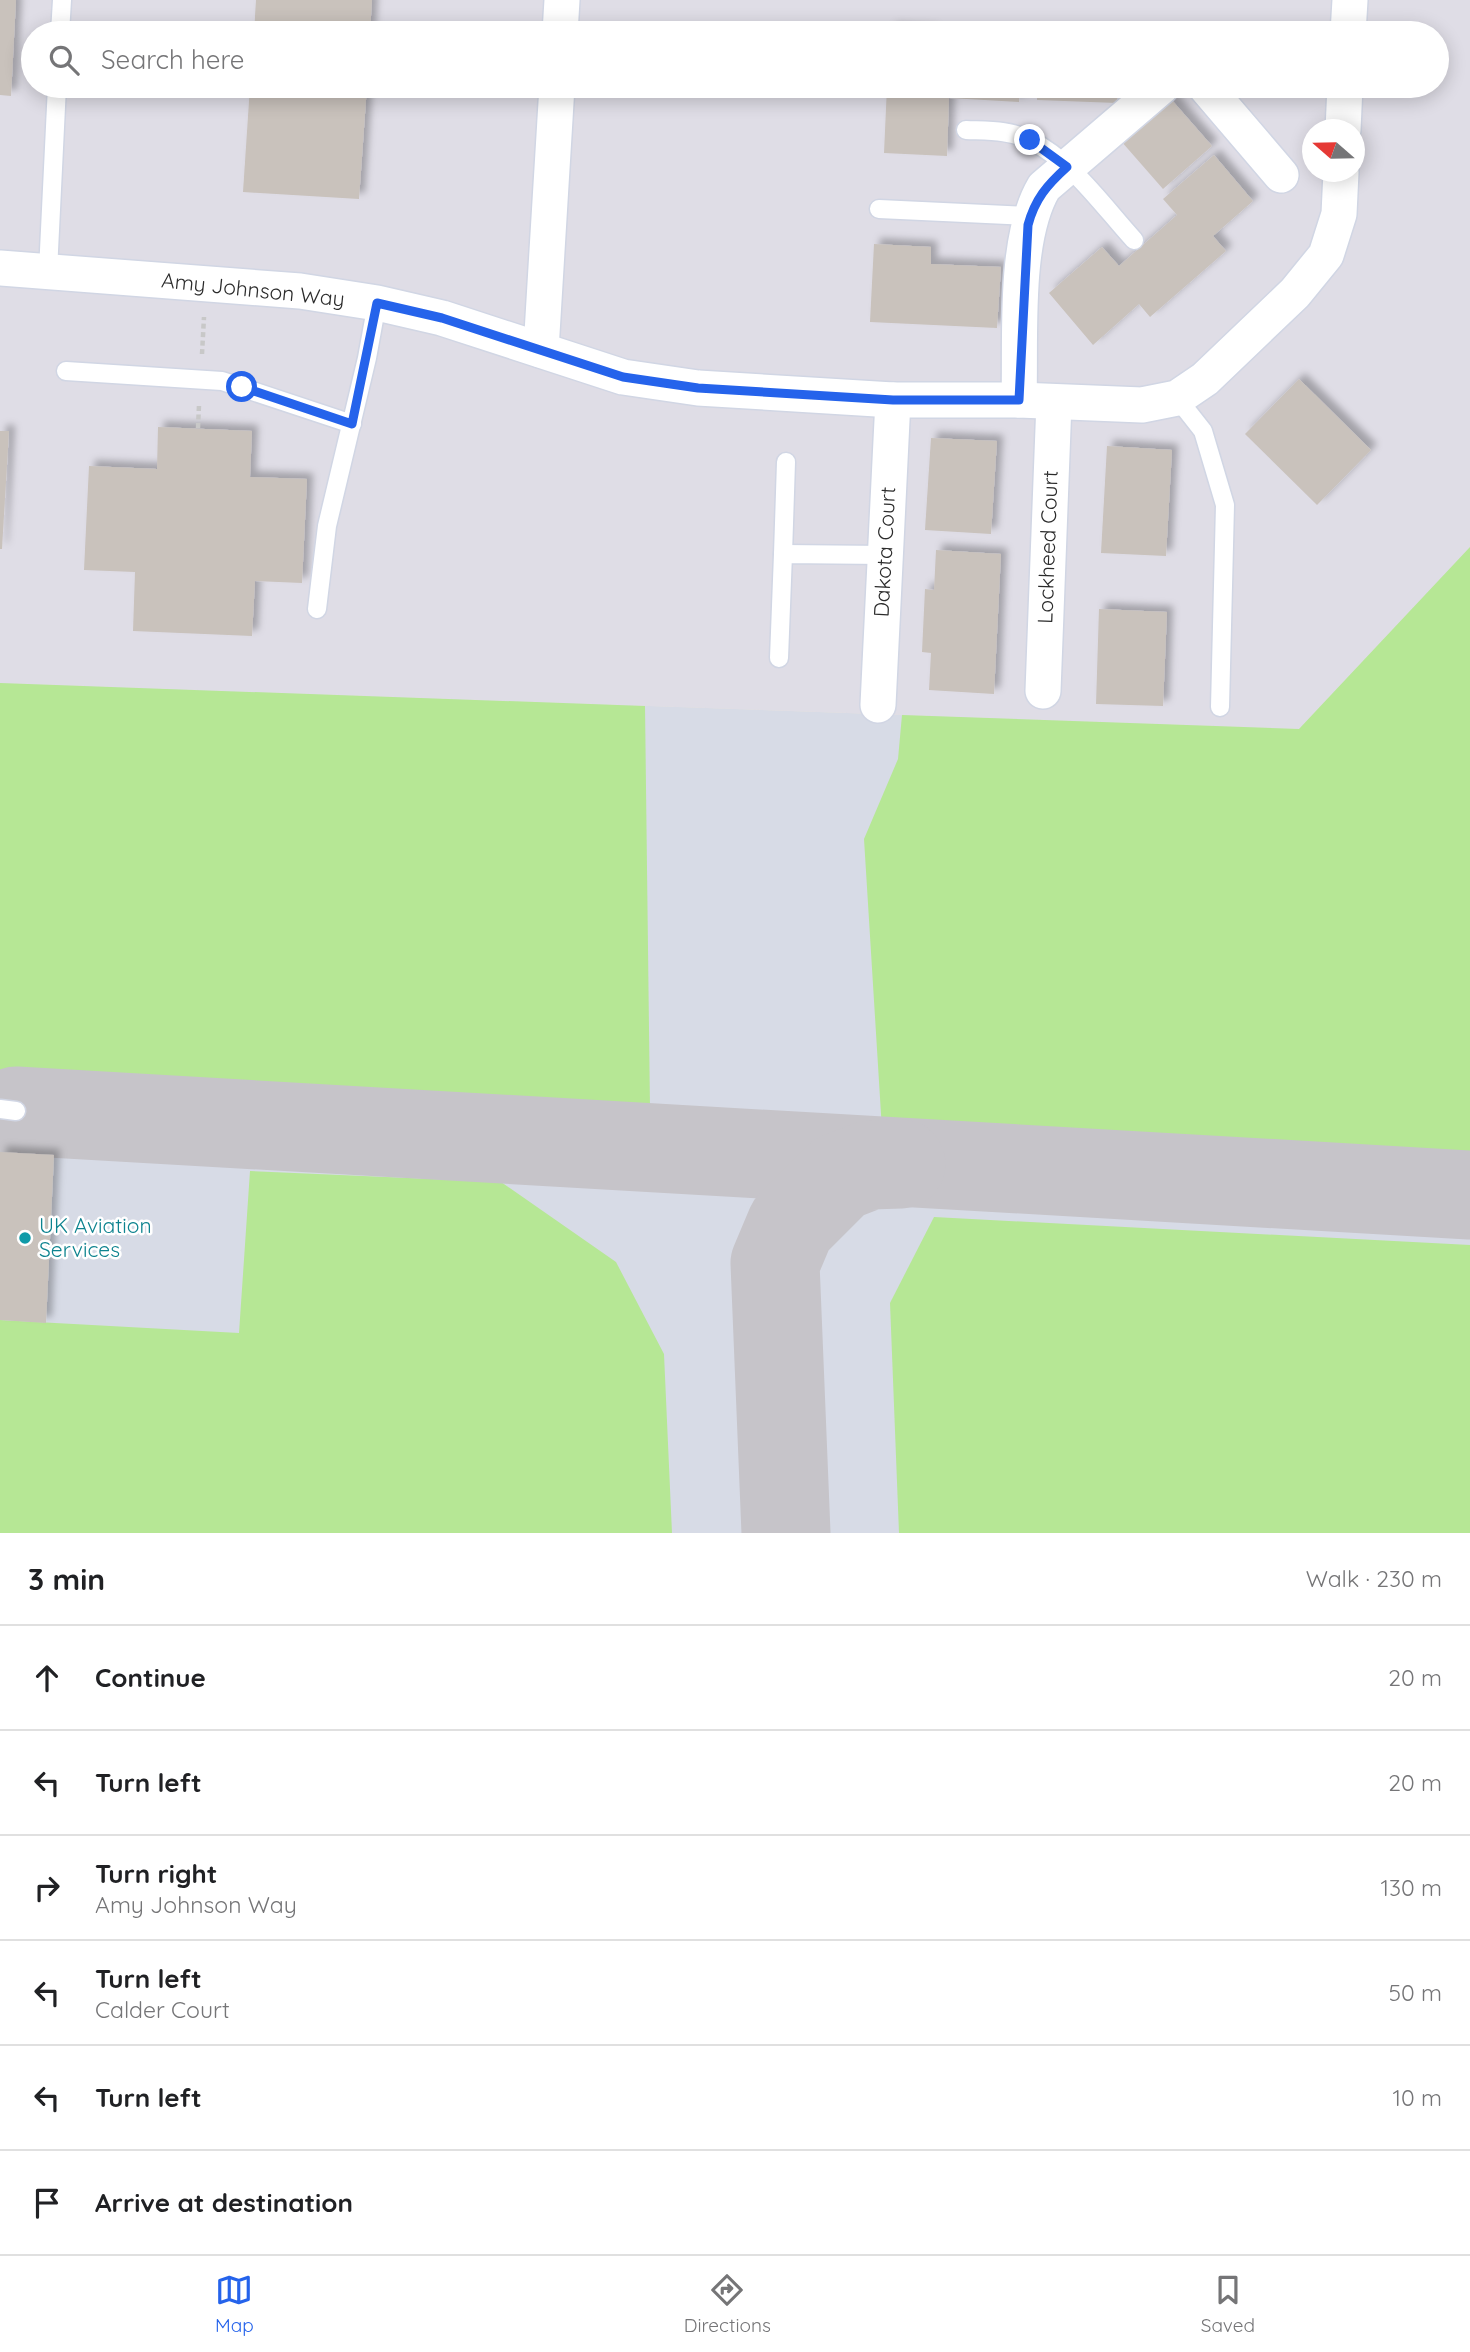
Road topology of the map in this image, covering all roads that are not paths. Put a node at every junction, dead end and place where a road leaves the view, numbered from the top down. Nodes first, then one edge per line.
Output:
1 (62, 0) edge
2 (562, 0) edge
3 (1350, 0) edge
4 (61, 21) edge
5 (561, 21) edge
6 (1349, 21) edge
7 (56, 98) edge
8 (556, 98) edge
9 (1147, 98) edge
10 (1215, 98) edge
11 (1344, 98) edge
12 (1344, 119) edge
13 (967, 130) dead end
14 (1067, 167) junction
15 (1281, 175) dead end
16 (1341, 182) edge
17 (880, 209) dead end
18 (1030, 216) junction
19 (1134, 240) dead end
20 (0, 268) edge
21 (48, 271) junction
22 (377, 303) junction
23 (541, 350) junction
24 (66, 371) dead end
25 (1177, 398) junction
26 (893, 400) junction
27 (1019, 400) junction
28 (1054, 402) junction
29 (352, 424) junction
30 (786, 462) dead end
31 (783, 554) junction
32 (885, 555) junction
33 (317, 609) dead end
34 (779, 658) dead end
35 (1043, 691) dead end
36 (878, 705) dead end
37 (1220, 707) dead end

1 - 4 lane
2 - 5 street
3 - 6 street
7 - 21 lane
8 - 23 street
9 - 14 street
10 - 15 street
11 - 12 street
13 - 14 lane
14 - 18 street
14 - 19 lane
16 - 25 street, Amy Johnson Way
17 - 18 lane
18 - 27 street
20 - 21 street, Amy Johnson Way
21 - 22 street, Amy Johnson Way
22 - 23 street, Amy Johnson Way
22 - 29 lane
23 - 26 street, Amy Johnson Way
24 - 29 lane
25 - 28 street, Amy Johnson Way
25 - 37 lane
26 - 27 street, Amy Johnson Way
26 - 32 street, Dakota Court
27 - 28 street, Amy Johnson Way
28 - 35 street, Lockheed Court
29 - 33 lane
30 - 31 lane
31 - 32 lane
31 - 34 lane
32 - 36 street, Dakota Court

